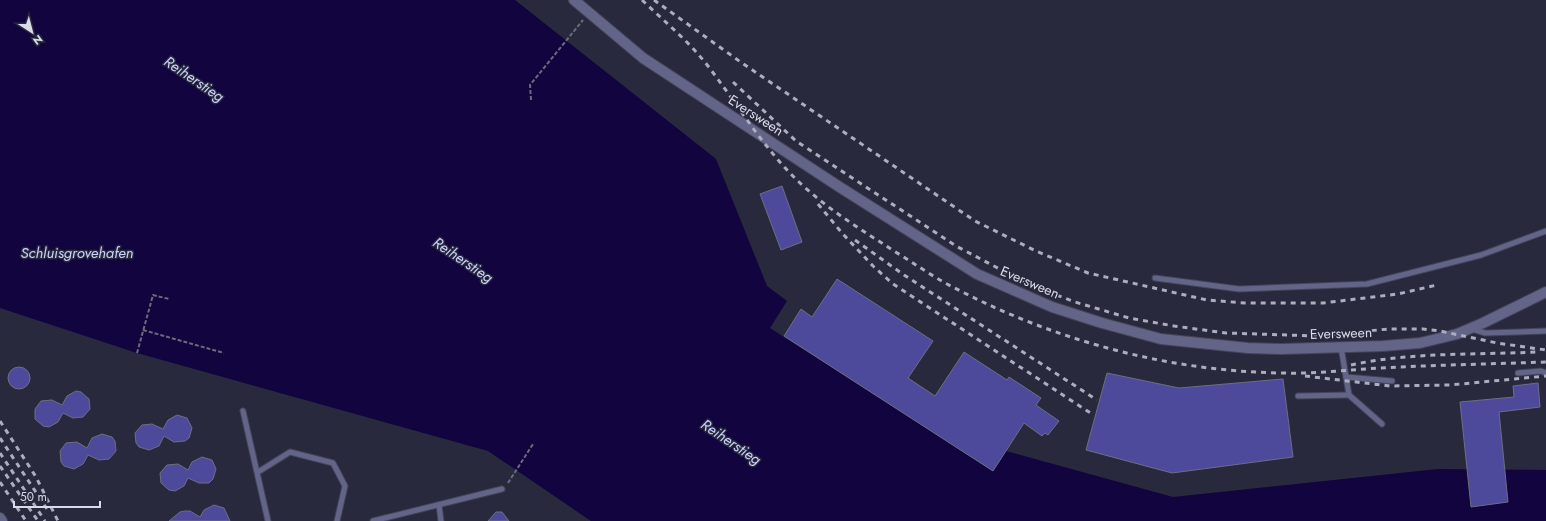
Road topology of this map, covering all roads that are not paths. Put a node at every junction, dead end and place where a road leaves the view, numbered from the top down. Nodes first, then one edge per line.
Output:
1 (574, 0) edge
2 (1546, 231) edge
3 (1155, 278) dead end
4 (1546, 292) edge
5 (1471, 329) junction
6 (1546, 331) edge
7 (1341, 347) junction
8 (1518, 373) dead end
9 (1546, 373) edge
10 (1346, 377) junction
11 (1392, 381) dead end
12 (1349, 395) junction
13 (1298, 396) dead end
14 (243, 411) dead end
15 (1382, 424) dead end
16 (258, 472) junction
17 (502, 489) dead end
18 (439, 505) junction
19 (268, 521) edge
20 (337, 521) edge
21 (373, 521) edge
22 (441, 521) edge

1 - 7 street, Eversween
2 - 3 lane
4 - 5 street, Eversween
5 - 6 lane
5 - 7 street, Eversween
7 - 10 lane
8 - 9 lane
10 - 11 lane
10 - 12 lane
12 - 13 lane
12 - 15 lane
14 - 16 lane
16 - 19 lane
16 - 20 lane
17 - 18 lane
18 - 21 lane
18 - 22 lane

